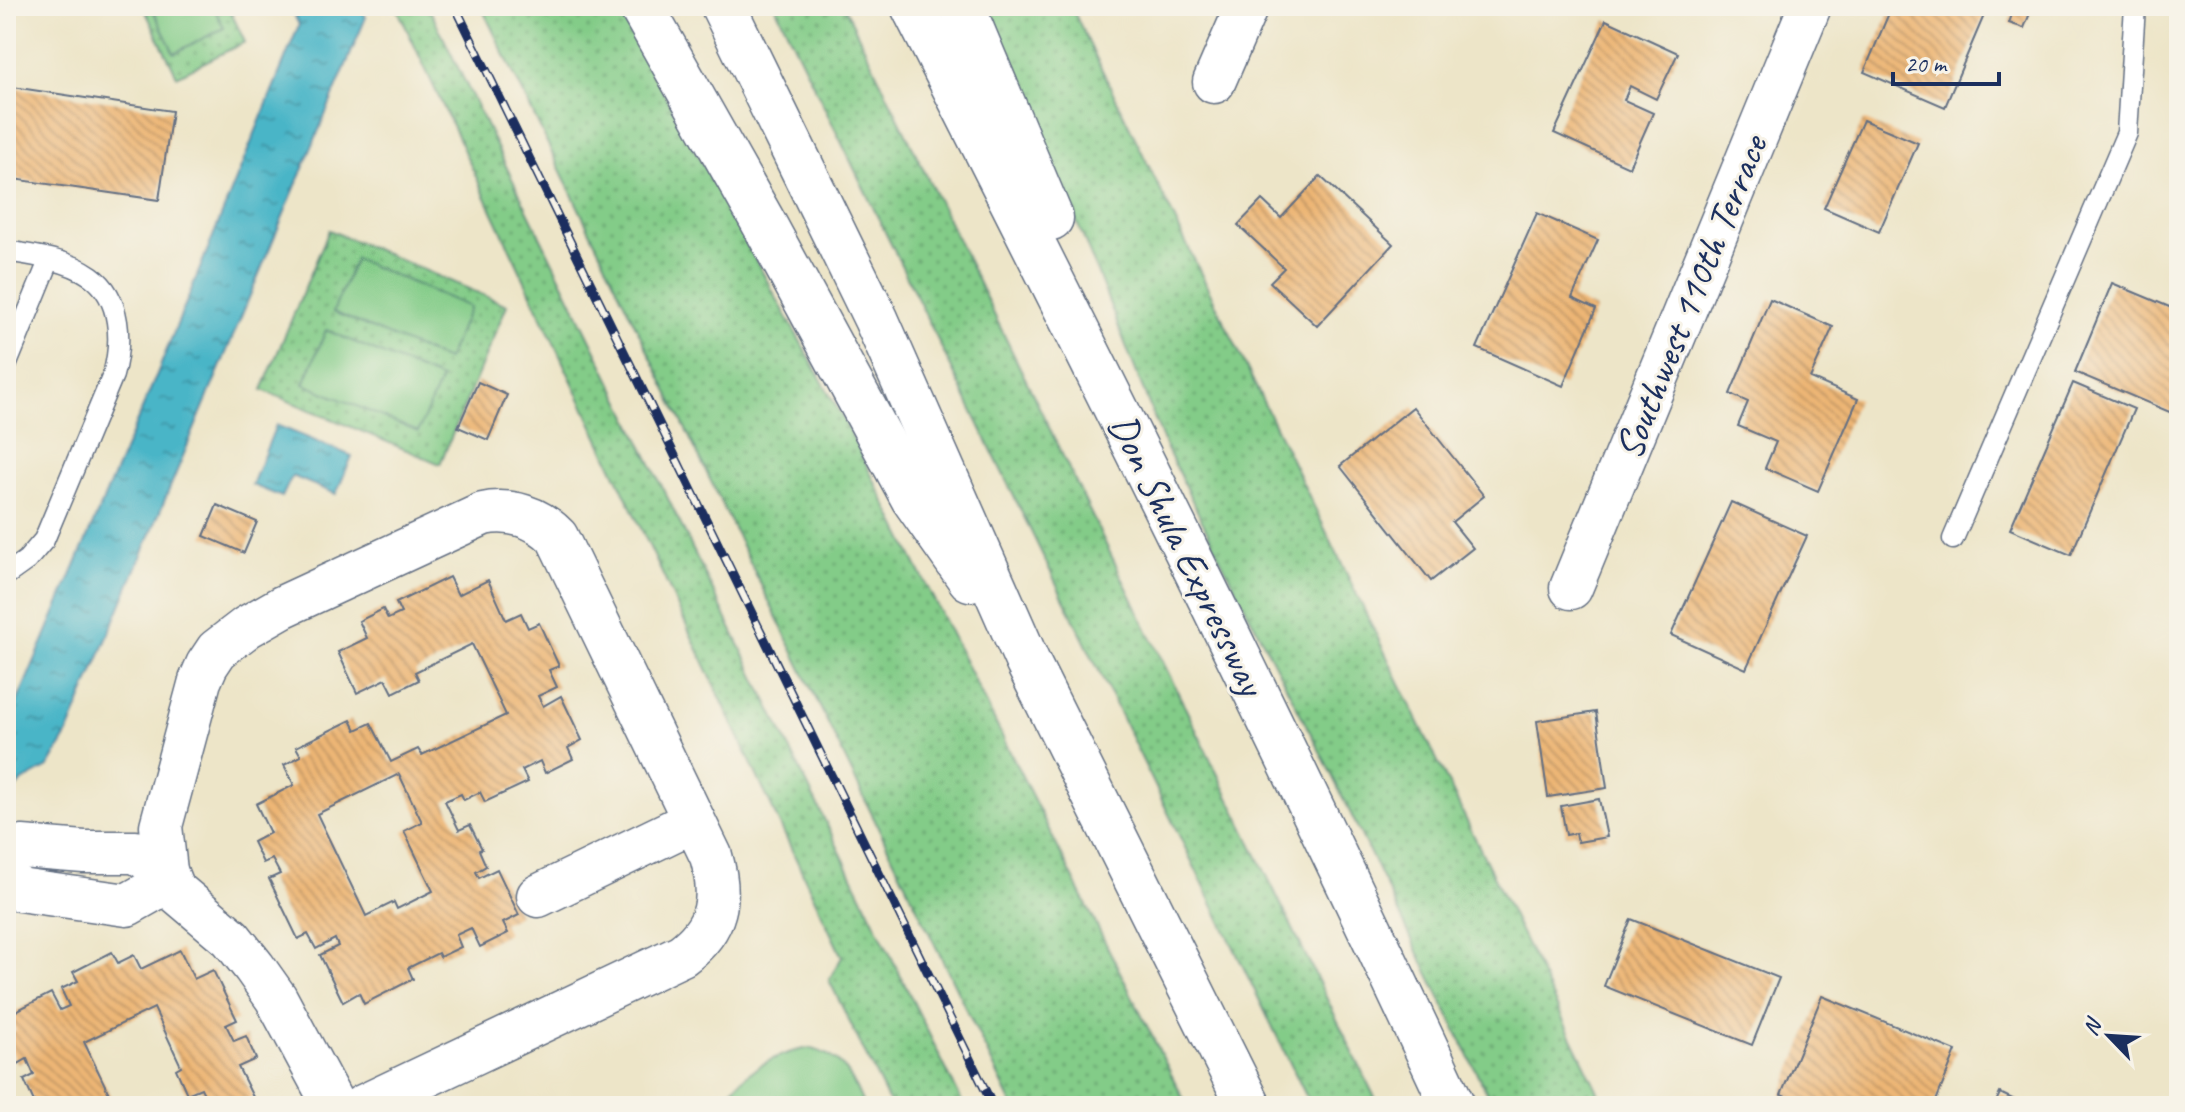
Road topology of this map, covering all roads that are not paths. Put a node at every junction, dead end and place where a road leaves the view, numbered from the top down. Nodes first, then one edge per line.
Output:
1 (641, 6) edge
2 (723, 6) edge
3 (913, 6) edge
4 (962, 6) edge
5 (1247, 6) edge
6 (1810, 6) edge
7 (2135, 6) edge
8 (1214, 82) dead end
9 (6, 251) edge
10 (49, 261) junction
11 (6, 366) edge
12 (1107, 387) junction
13 (1953, 539) dead end
14 (6, 575) edge
15 (1571, 588) dead end
16 (1028, 663) junction
17 (693, 821) junction
18 (6, 855) edge
19 (166, 871) junction
20 (6, 877) edge
21 (538, 896) dead end
22 (334, 1106) edge
23 (363, 1106) edge
24 (1249, 1106) edge
25 (1453, 1106) edge

1 - 16 highway
2 - 16 highway
3 - 12 highway, Don Shula Expressway
4 - 12 highway
5 - 8 street
6 - 15 street, Southwest 110th Terrace
7 - 13 lane
9 - 10 lane
10 - 11 lane
10 - 14 lane
12 - 25 highway, Don Shula Expressway
16 - 24 highway
17 - 19 street
17 - 21 street
17 - 23 street
18 - 19 street
19 - 20 street
19 - 22 street

